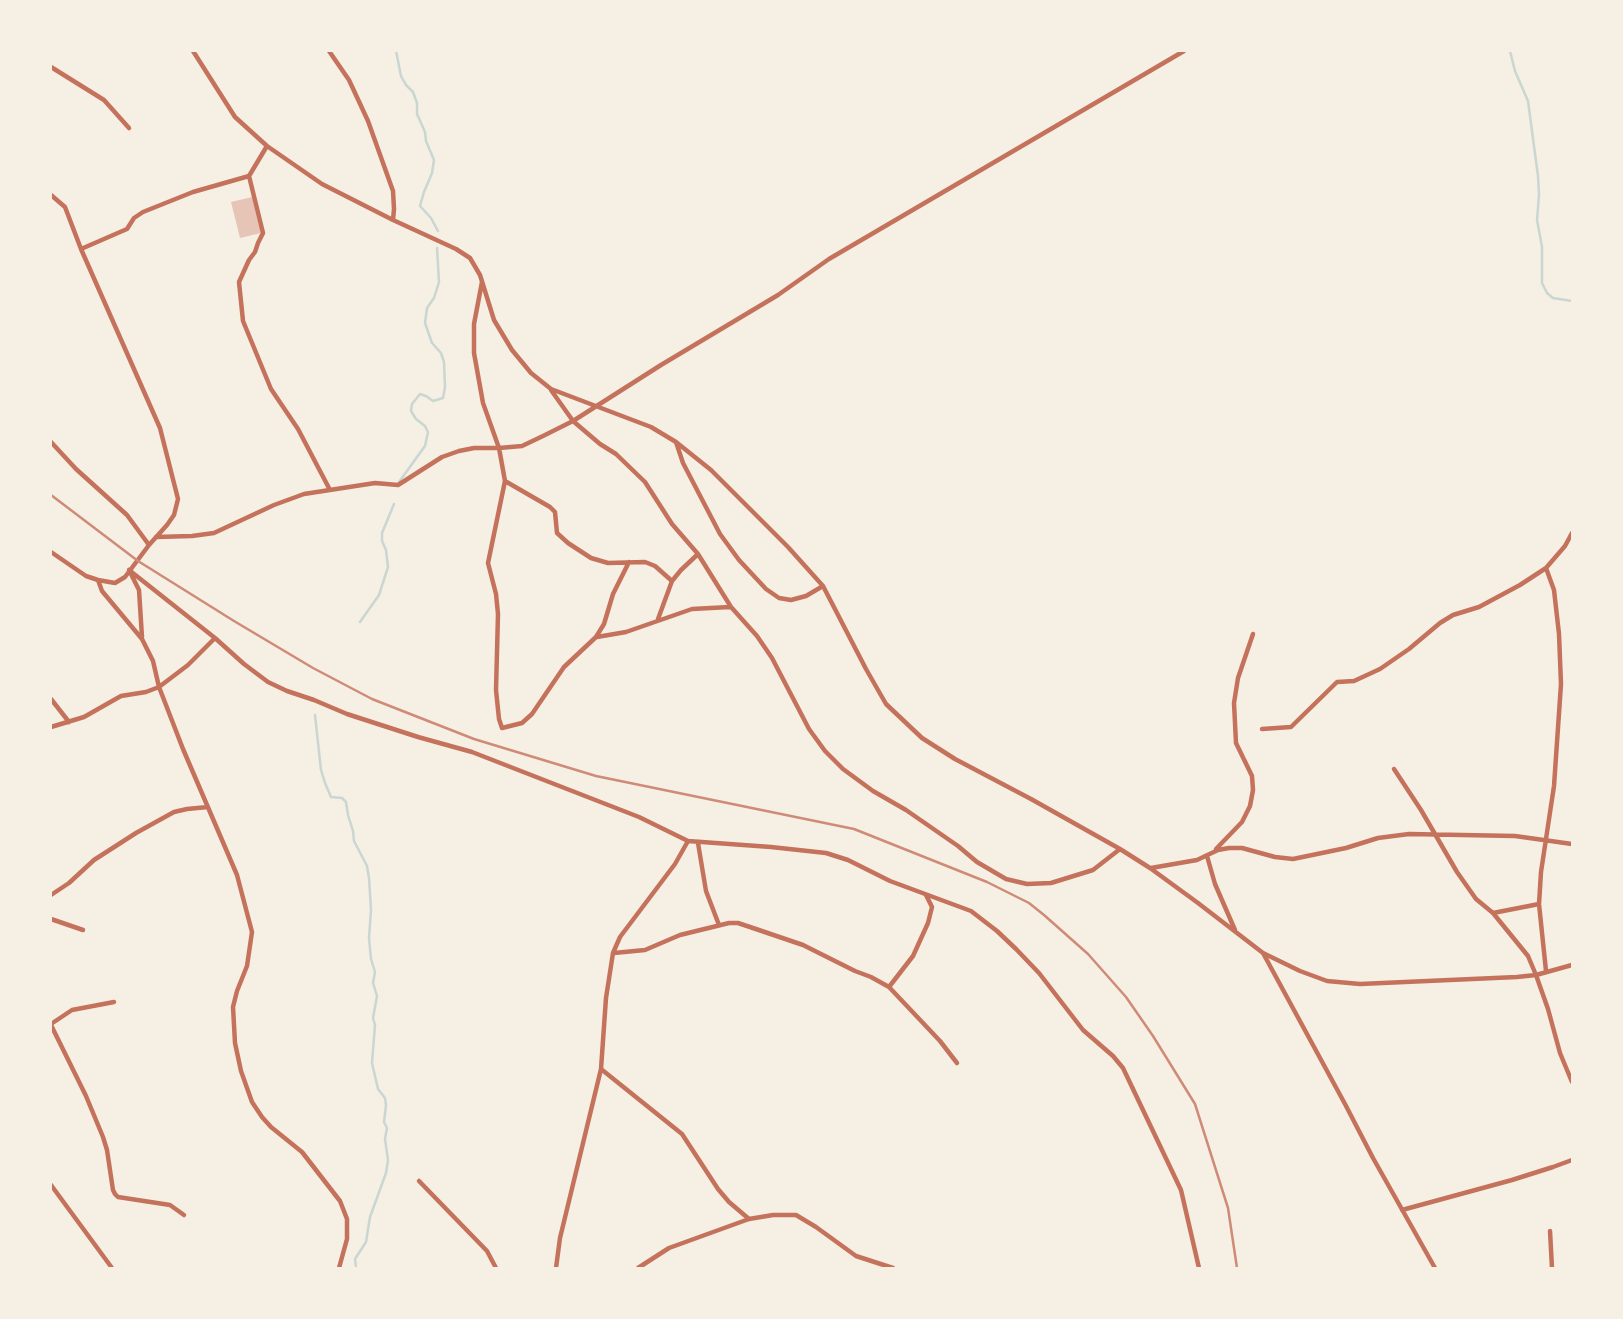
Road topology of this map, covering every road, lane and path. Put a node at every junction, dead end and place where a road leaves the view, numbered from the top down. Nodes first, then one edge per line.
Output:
1 (193, 51) edge
2 (330, 51) edge
3 (1184, 51) edge
4 (51, 66) edge
5 (129, 128) dead end
6 (267, 146) junction
7 (249, 176) junction
8 (51, 195) edge
9 (393, 220) junction
10 (81, 249) junction
11 (482, 281) junction
12 (551, 389) junction
13 (596, 406) junction
14 (572, 421) junction
15 (51, 442) edge
16 (676, 442) junction
17 (499, 448) junction
18 (505, 481) junction
19 (330, 490) junction
20 (1572, 533) edge
21 (156, 537) junction
22 (149, 545) junction
23 (51, 552) edge
24 (698, 554) junction
25 (629, 562) junction
26 (1546, 568) junction
27 (129, 570) junction
28 (98, 580) junction
29 (672, 581) junction
30 (823, 586) junction
31 (731, 607) junction
32 (658, 620) junction
33 (1253, 634) dead end
34 (596, 637) junction
35 (215, 638) junction
36 (142, 639) junction
37 (159, 687) junction
38 (51, 699) edge
39 (69, 722) junction
40 (51, 727) edge
41 (1262, 729) dead end
42 (1394, 769) dead end
43 (208, 807) junction
44 (1434, 834) junction
45 (1546, 840) junction
46 (688, 841) junction
47 (698, 843) junction
48 (1572, 844) edge
49 (1120, 849) junction
50 (1209, 855) junction
51 (1150, 868) junction
52 (51, 895) edge
53 (926, 895) junction
54 (1539, 904) junction
55 (1493, 913) junction
56 (51, 919) edge
57 (719, 925) junction
58 (83, 930) dead end
59 (1236, 932) junction
60 (613, 953) junction
61 (1263, 953) junction
62 (1572, 965) edge
63 (1546, 971) junction
64 (1536, 975) junction
65 (889, 987) junction
66 (114, 1002) dead end
67 (51, 1024) edge
68 (957, 1063) dead end
69 (601, 1069) junction
70 (1572, 1082) edge
71 (1572, 1160) edge
72 (419, 1181) dead end
73 (51, 1185) edge
74 (1402, 1210) junction
75 (184, 1215) dead end
76 (749, 1219) junction
77 (1550, 1231) dead end
78 (111, 1266) edge
79 (104, 1268) edge
80 (339, 1268) edge
81 (496, 1268) edge
82 (556, 1268) edge
83 (638, 1268) edge
84 (893, 1268) edge
85 (1199, 1268) edge
86 (1435, 1268) edge
87 (1552, 1268) edge

1 - 6 street
2 - 9 street
3 - 13 street
4 - 5 street
6 - 7 street
6 - 9 street
7 - 10 street
7 - 19 street
8 - 10 street
9 - 11 street
10 - 21 street
11 - 12 street
11 - 17 street
12 - 13 street
12 - 14 street
13 - 14 street
13 - 16 street
14 - 17 street
14 - 24 street
15 - 22 street
16 - 30 street
16 - 30 street
17 - 18 street
17 - 19 street
18 - 25 street
18 - 34 street
19 - 21 street
20 - 26 street
21 - 22 street
22 - 27 street
23 - 28 street
24 - 29 street
24 - 31 street
25 - 29 street
25 - 34 street
26 - 41 street
26 - 45 street
27 - 28 street
27 - 35 street
27 - 36 street
28 - 36 street
29 - 32 street
30 - 49 street
31 - 32 street
31 - 49 street
32 - 34 street
33 - 50 street
35 - 37 street
35 - 46 street
36 - 37 street
37 - 39 street
37 - 43 street
38 - 39 street
39 - 40 street
42 - 44 street
43 - 52 street
43 - 80 street
44 - 45 street
44 - 50 street
44 - 55 street
45 - 48 street
45 - 54 street
46 - 47 street
46 - 60 street
47 - 53 street
47 - 57 street
49 - 51 street
50 - 51 street
50 - 59 street
51 - 59 street
53 - 65 street
53 - 85 street
54 - 55 street
54 - 63 street
55 - 64 street
56 - 58 street
57 - 60 street
57 - 65 street
59 - 61 street
60 - 69 street
61 - 64 street
61 - 74 street
62 - 63 street
63 - 64 street
64 - 70 street
65 - 68 street
66 - 67 street
67 - 75 street
69 - 76 street
69 - 82 street
71 - 74 street
72 - 81 street
73 - 78 street
74 - 86 street
76 - 83 street
76 - 84 street
77 - 87 street
78 - 79 street

